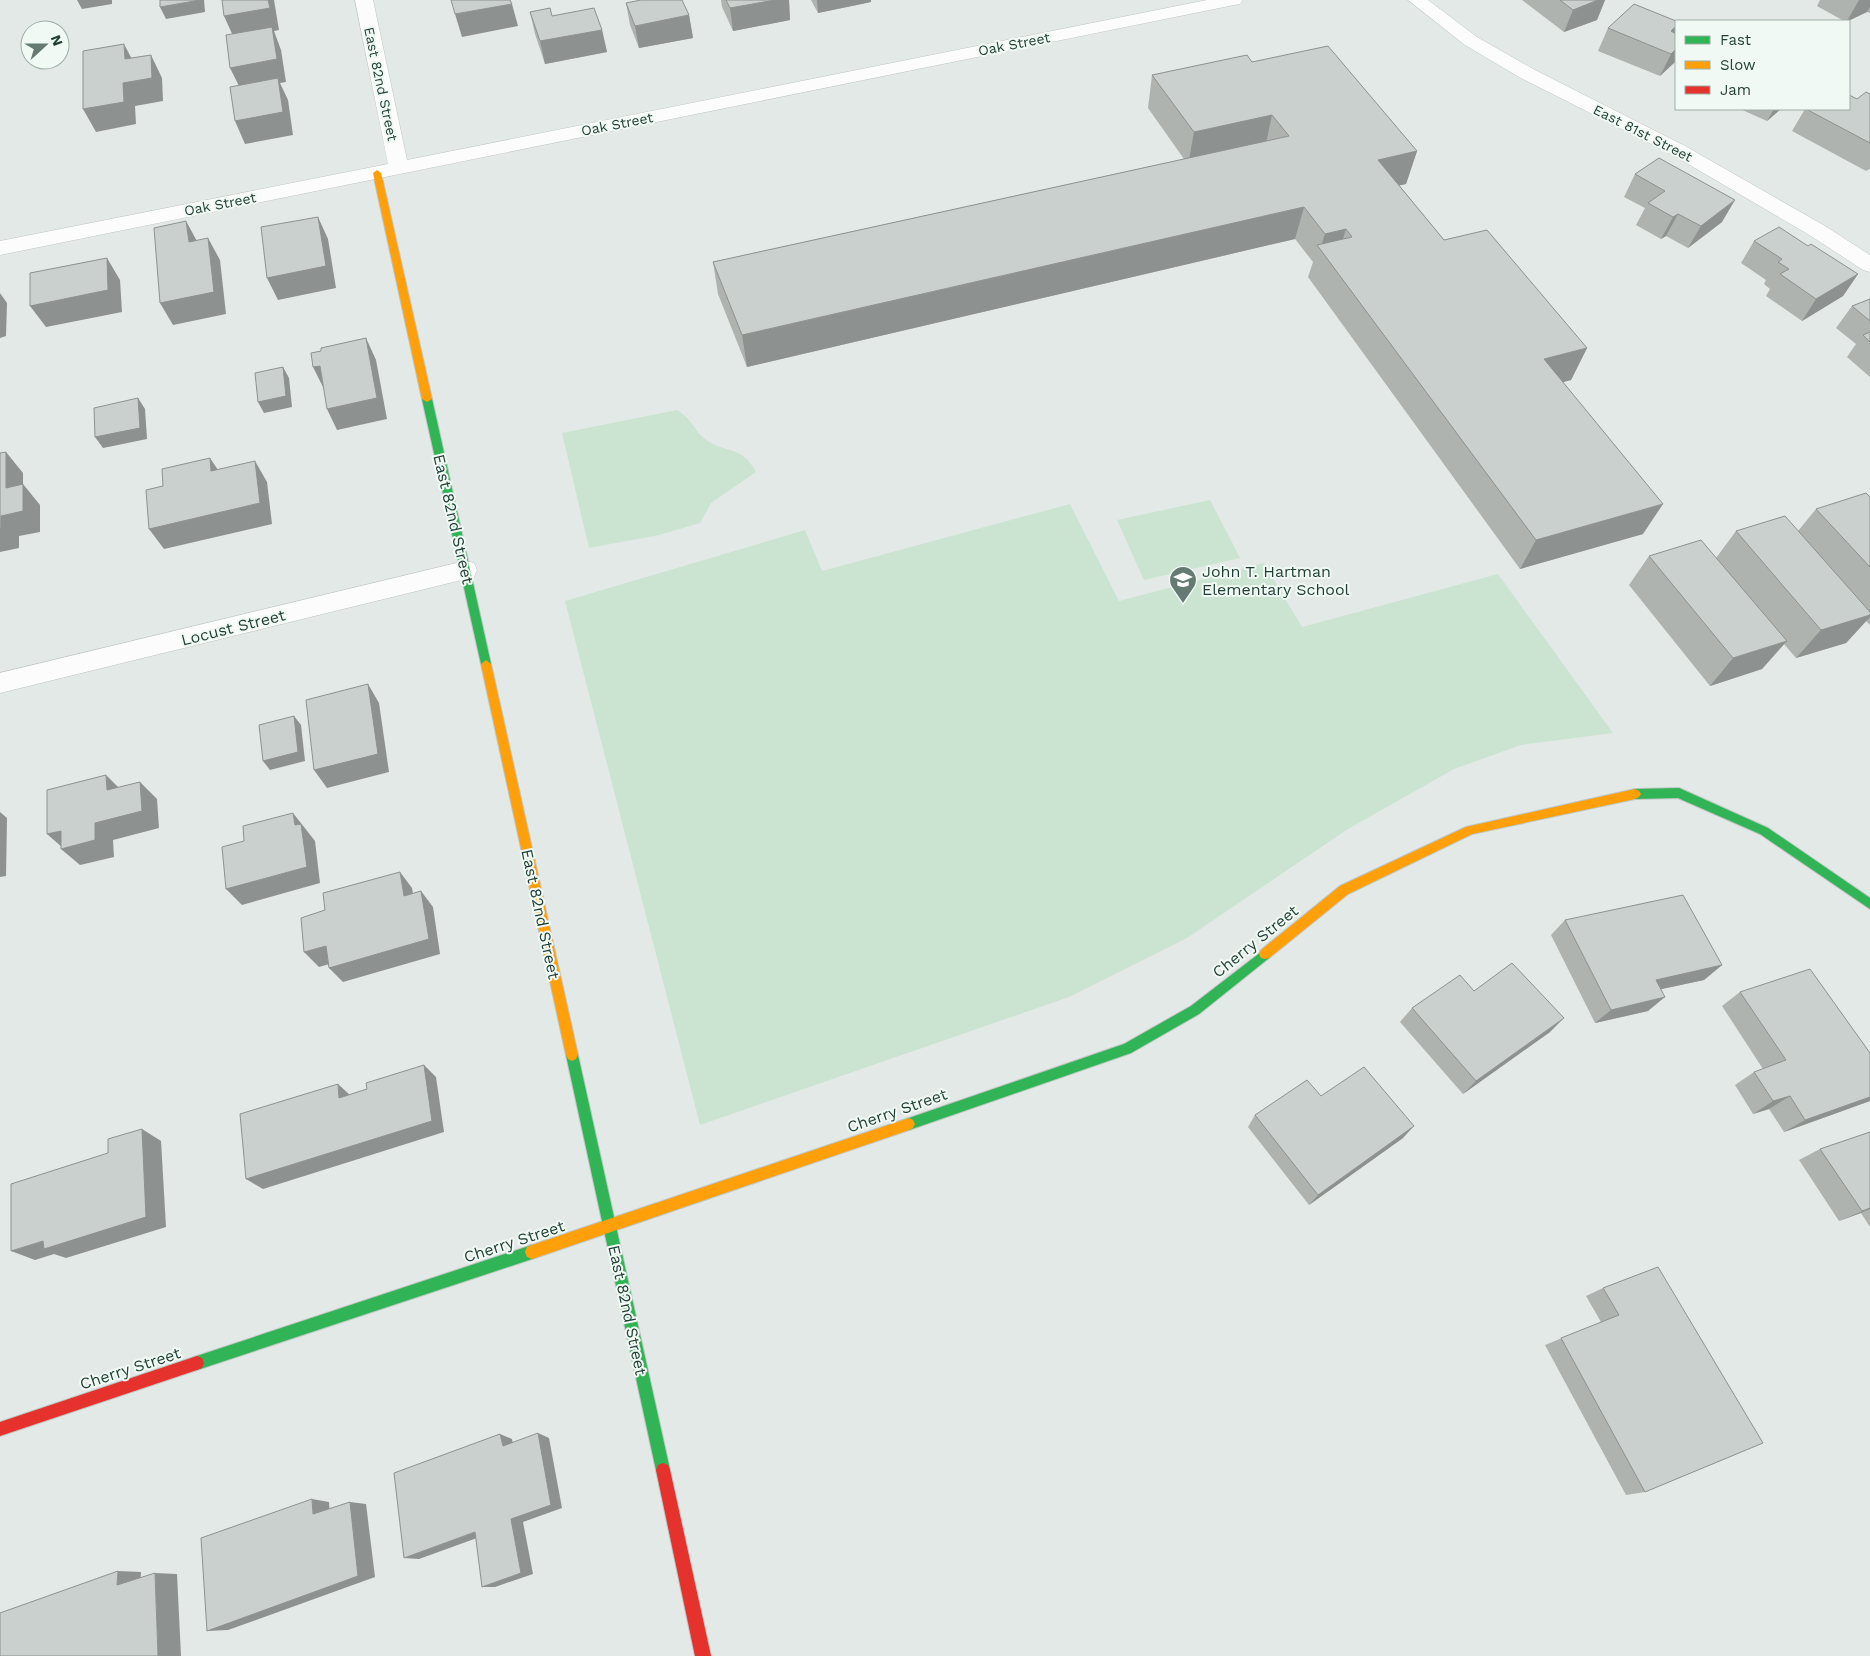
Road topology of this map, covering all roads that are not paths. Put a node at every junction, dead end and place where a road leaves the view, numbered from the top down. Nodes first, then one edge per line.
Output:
1 (364, 0) edge
2 (1234, 0) edge
3 (1417, 0) edge
4 (399, 169) junction
5 (377, 173) junction
6 (0, 248) edge
7 (1870, 265) edge
8 (465, 570) junction
9 (0, 683) edge
10 (1870, 904) edge
11 (610, 1226) junction
12 (0, 1429) edge
13 (703, 1656) edge

1 - 4 street, East 82nd Street
2 - 4 street, Oak Street
3 - 7 street, East 81st Street
4 - 5 street, Oak Street
5 - 6 street, Oak Street
5 - 8 street, East 82nd Street
8 - 9 street, Locust Street
8 - 11 street, East 82nd Street
10 - 11 street, Cherry Street
11 - 12 street, Cherry Street
11 - 13 street, East 82nd Street

